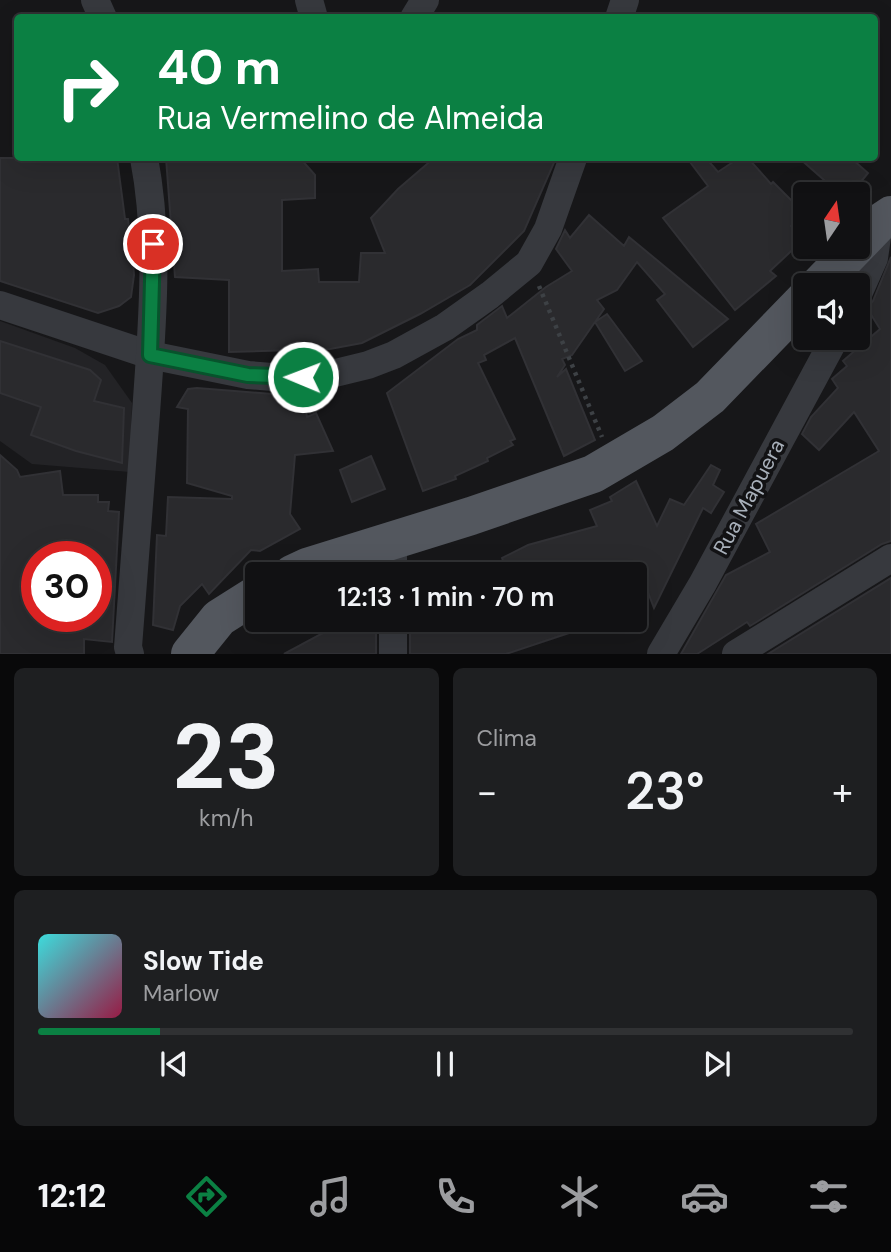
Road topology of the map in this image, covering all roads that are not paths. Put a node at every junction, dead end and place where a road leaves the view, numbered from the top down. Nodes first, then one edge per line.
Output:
1 (144, 161) edge
2 (572, 161) edge
3 (871, 232) edge
4 (830, 273) edge
5 (867, 273) edge
6 (0, 305) edge
7 (793, 311) edge
8 (829, 350) edge
9 (150, 355) junction
10 (393, 556) edge
11 (891, 558) edge
12 (346, 562) edge
13 (245, 602) edge
14 (393, 632) edge
15 (130, 653) edge
16 (190, 653) edge
17 (393, 653) edge
18 (661, 653) edge
19 (736, 653) edge

1 - 9 street
2 - 9 street
3 - 4 main road
3 - 5 street
6 - 9 street
7 - 10 main road
8 - 18 street, Rua Mapuera
9 - 15 street
10 - 12 main road
11 - 19 street
13 - 16 main road
14 - 17 street

